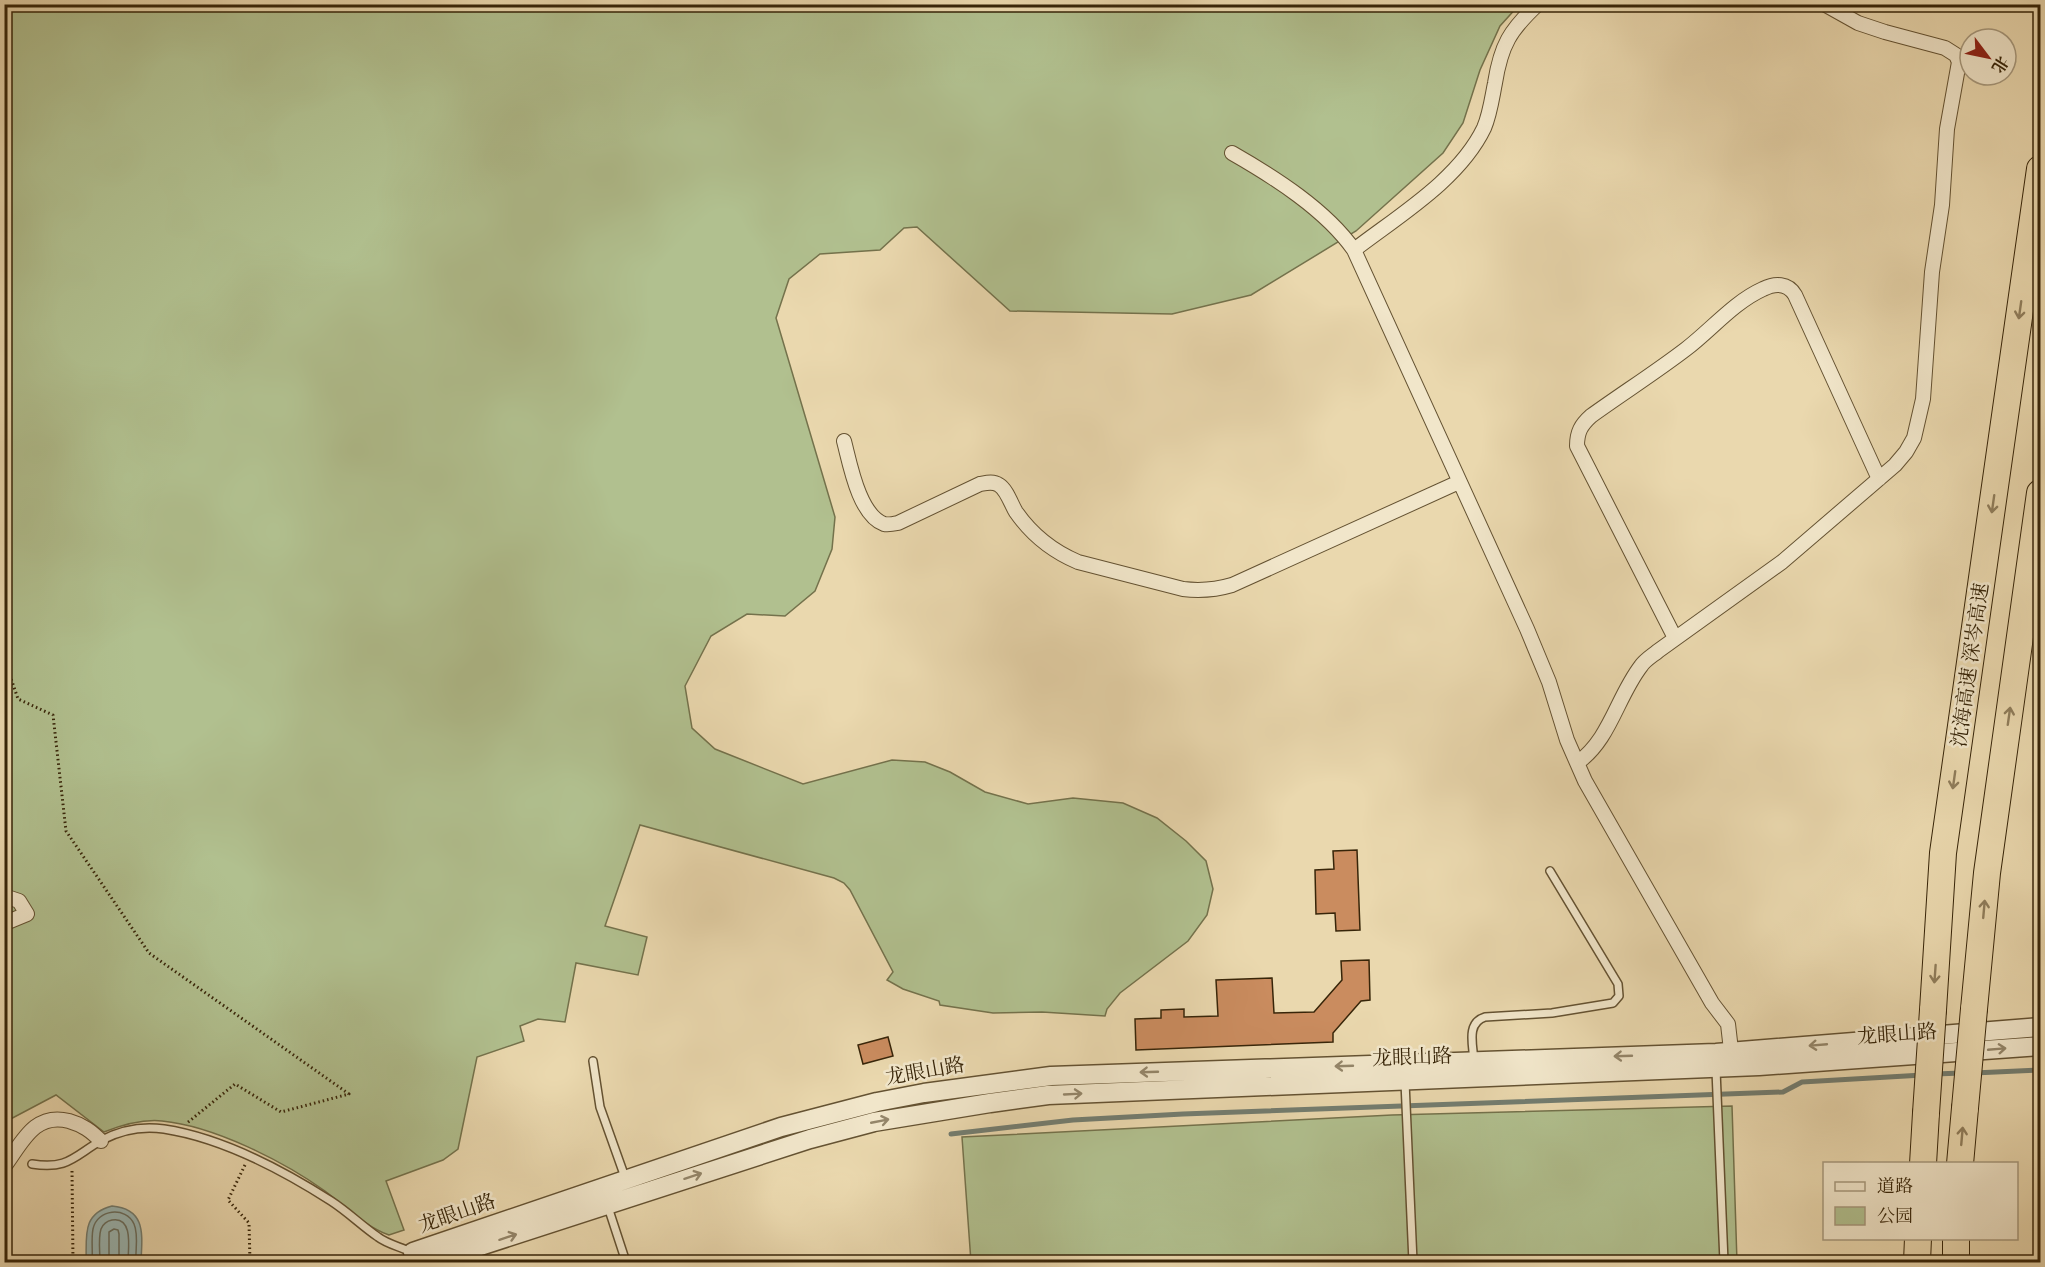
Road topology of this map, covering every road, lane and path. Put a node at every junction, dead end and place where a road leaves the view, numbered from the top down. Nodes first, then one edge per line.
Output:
1 (1538, 4) edge
2 (1824, 4) edge
3 (1232, 153) dead end
4 (2040, 169) edge
5 (1354, 250) junction
6 (844, 441) dead end
7 (1879, 479) junction
8 (1459, 482) junction
9 (2040, 493) edge
10 (1676, 638) junction
11 (4, 658) edge
12 (1577, 763) junction
13 (1550, 871) dead end
14 (4, 897) edge
15 (4, 921) edge
16 (2040, 1027) edge
17 (2040, 1046) edge
18 (1724, 1060) junction
19 (593, 1062) dead end
20 (1475, 1069) junction
21 (1404, 1072) junction
22 (177, 1132) junction
23 (101, 1141) junction
24 (250, 1157) junction
25 (72, 1161) junction
26 (1923, 1162) edge
27 (1960, 1162) edge
28 (32, 1164) dead end
29 (4, 1167) edge
30 (629, 1188) junction
31 (604, 1196) junction
32 (1918, 1240) edge
33 (1956, 1240) edge
34 (413, 1252) joint
35 (73, 1263) edge
36 (250, 1263) edge
37 (626, 1263) edge
38 (1413, 1263) edge
39 (1724, 1263) edge
40 (1917, 1263) edge
41 (1956, 1263) edge

1 - 5 street
2 - 7 street
3 - 5 street
4 -> 26 highway, 沈海高速 深岑高速, bridge
5 - 8 street
6 - 8 street
7 - 10 street
7 - 10 street
8 - 12 street
27 -> 9 highway, bridge
10 - 12 street
11 - 22 path
12 - 18 street
13 - 20 lane
14 - 15 street
16 -> 18 street, 龙眼山路
18 -> 17 street, 龙眼山路
18 - 20 street, 龙眼山路
18 - 39 lane
19 - 30 lane
20 - 21 street, 龙眼山路
21 - 30 street, 龙眼山路
21 - 38 lane
22 - 23 lane
22 - 24 lane
23 - 25 lane
23 - 29 street
24 - 34 lane
24 - 36 path
25 - 28 lane
25 - 35 path
30 - 31 street, 龙眼山路
31 - 34 street, 龙眼山路
31 - 37 lane
32 - 40 highway
33 - 41 highway

